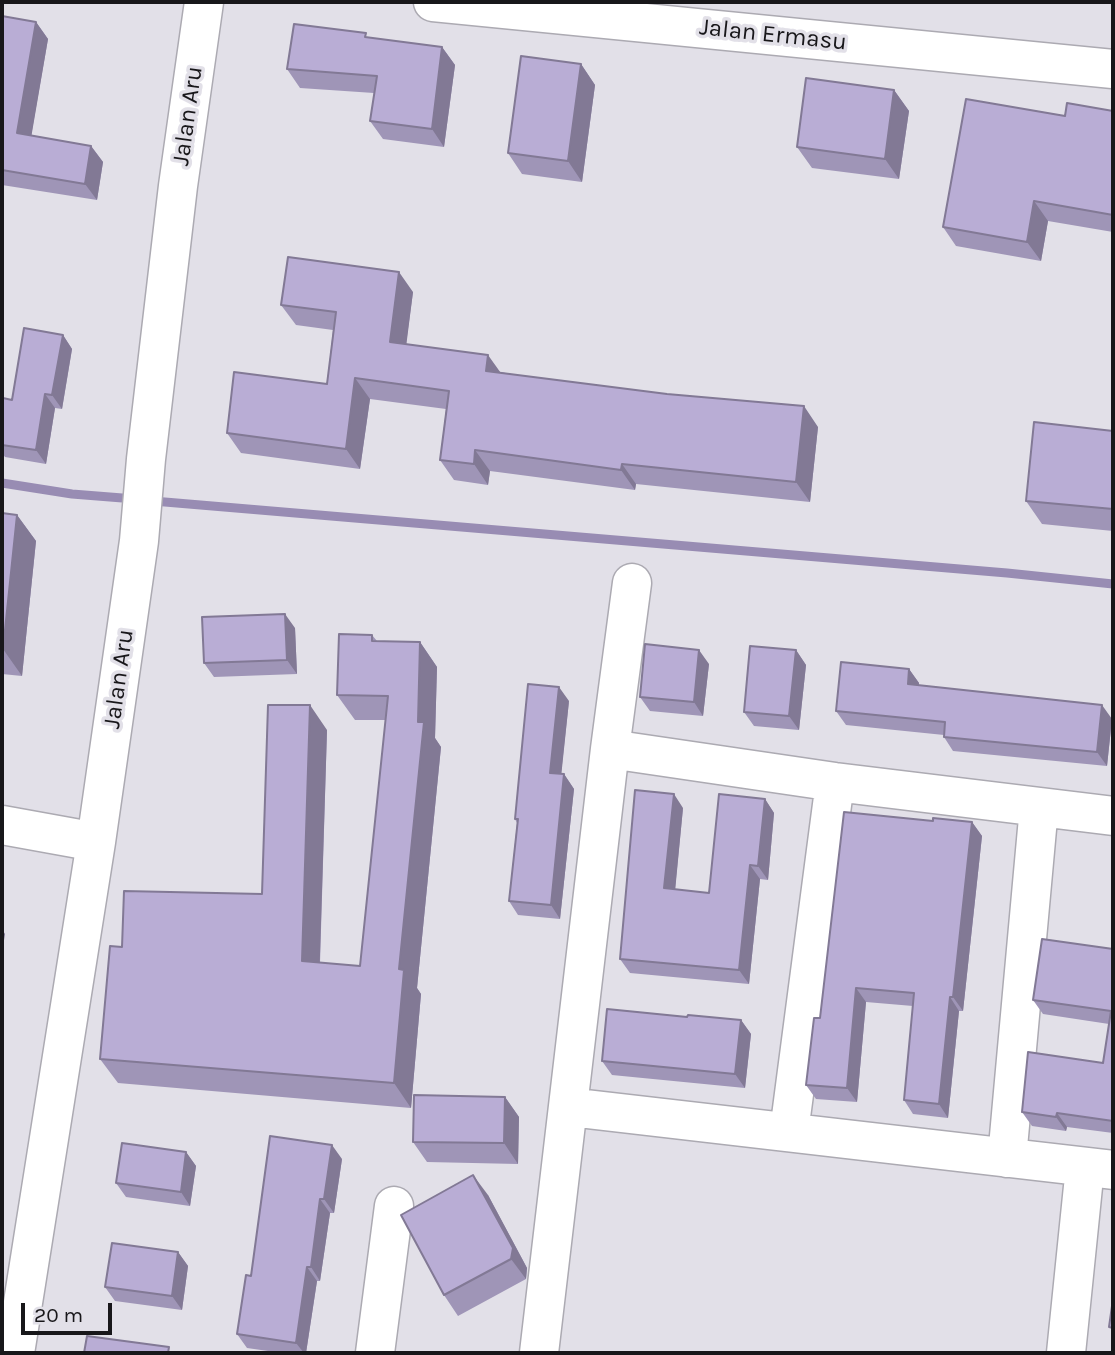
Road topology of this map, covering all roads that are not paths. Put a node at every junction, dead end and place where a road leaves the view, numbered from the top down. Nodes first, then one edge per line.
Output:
1 (204, 2) edge
2 (433, 2) edge
3 (1113, 69) edge
4 (632, 583) dead end
5 (610, 749) junction
6 (835, 782) junction
7 (1039, 807) junction
8 (1113, 816) edge
9 (2, 825) edge
10 (96, 842) junction
11 (569, 1107) junction
12 (789, 1132) junction
13 (1007, 1158) junction
14 (1099, 1169) edge
15 (394, 1206) dead end
16 (15, 1353) edge
17 (375, 1353) edge
18 (539, 1353) edge
19 (1066, 1353) edge

1 - 10 street, Jalan Aru
2 - 3 street, Jalan Ermasu
4 - 5 street
5 - 6 street
5 - 11 street
6 - 7 street
6 - 12 street
7 - 8 street
7 - 13 street
9 - 10 street
10 - 16 street, Jalan Aru
11 - 12 street
11 - 18 street
12 - 13 street
13 - 14 street
14 - 19 street
15 - 17 street

